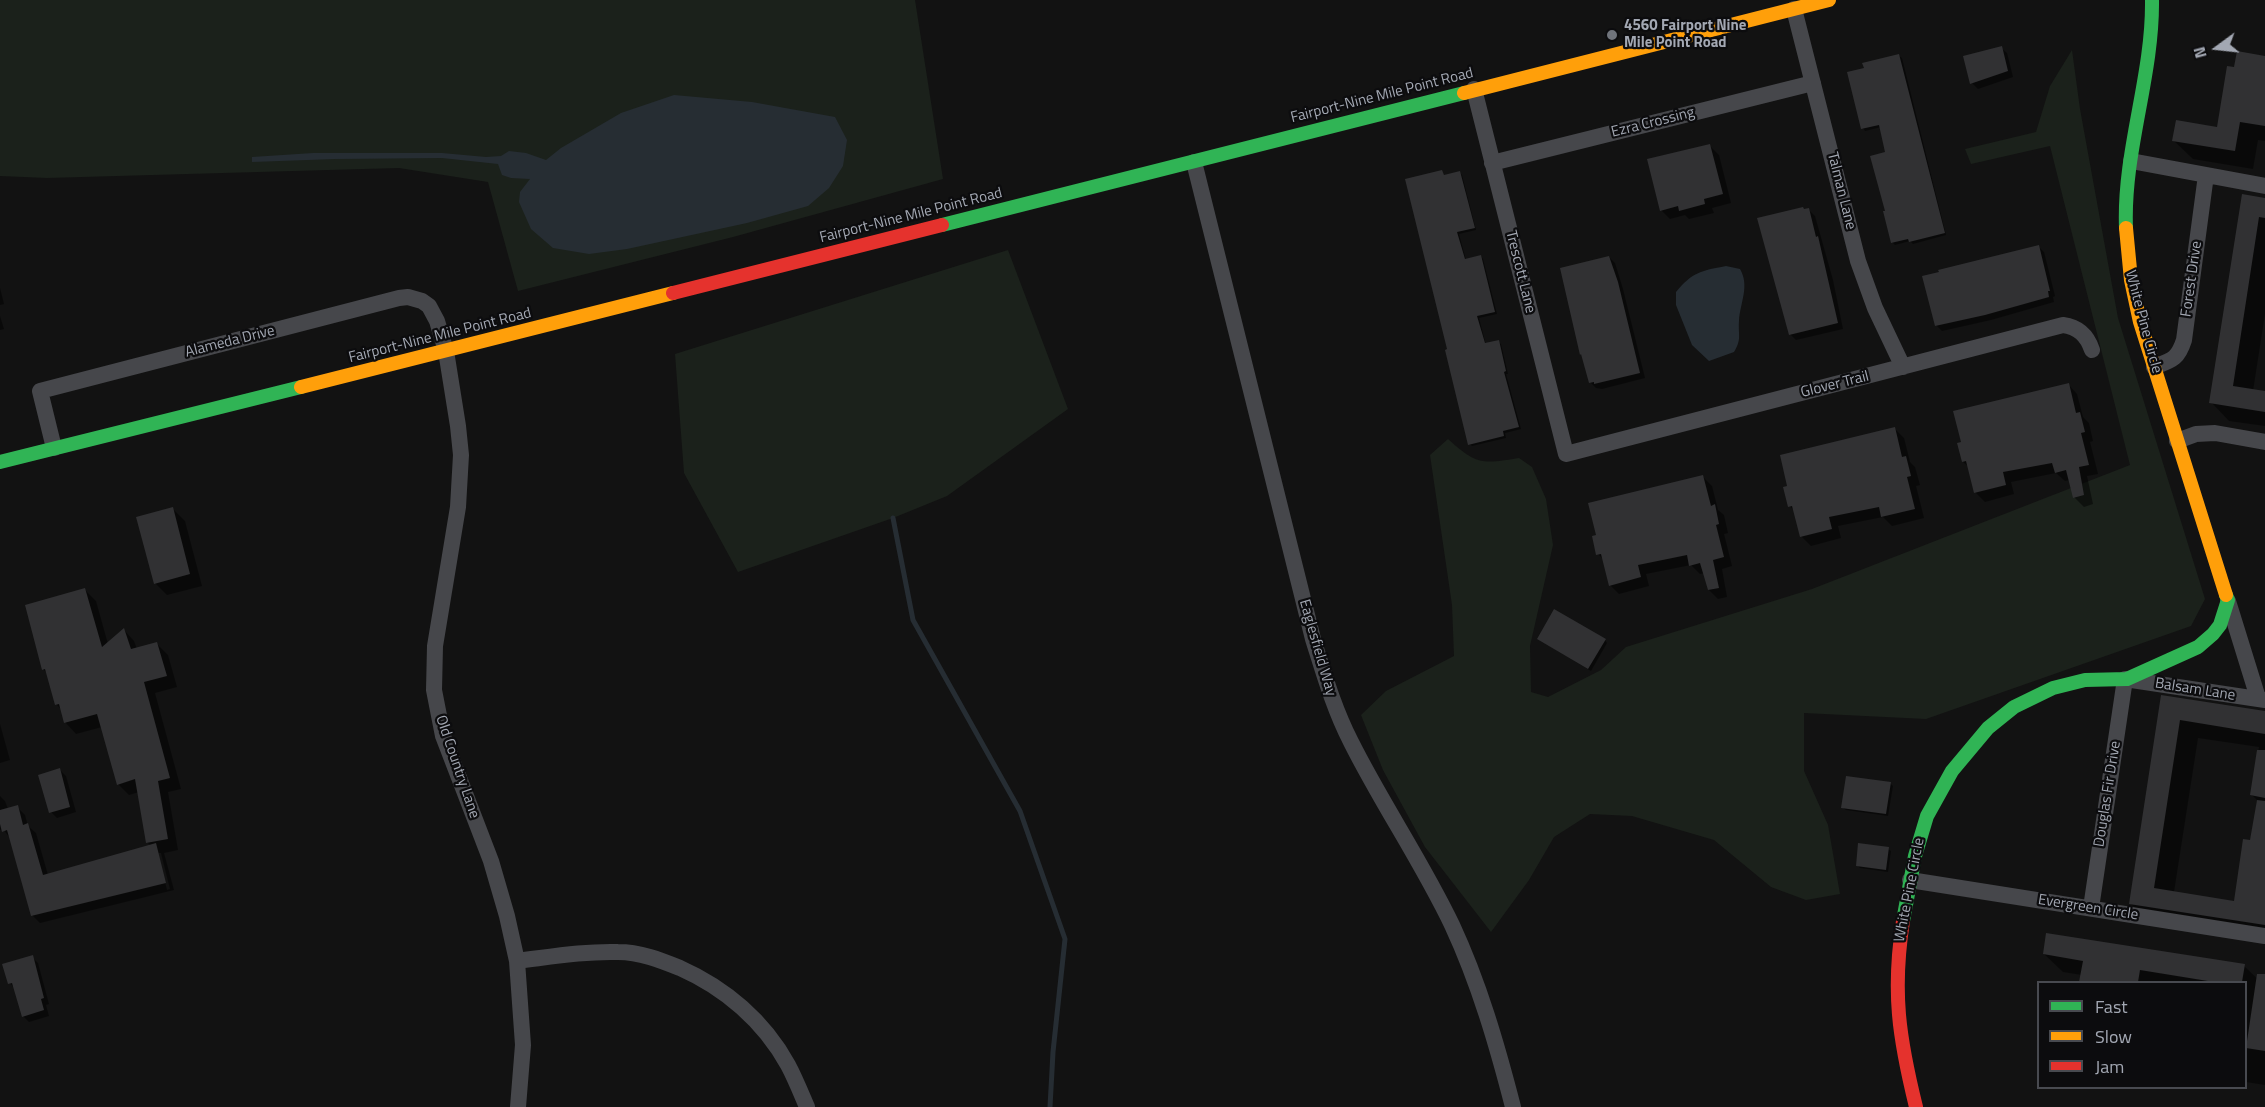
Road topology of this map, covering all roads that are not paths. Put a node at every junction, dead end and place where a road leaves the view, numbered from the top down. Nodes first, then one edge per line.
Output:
1 (1829, 0) edge
2 (2152, 0) edge
3 (1794, 9) junction
4 (1813, 83) junction
5 (1474, 89) junction
6 (2131, 161) junction
7 (1194, 162) junction
8 (1492, 163) junction
9 (2206, 175) junction
10 (2265, 186) edge
11 (2091, 350) dead end
12 (446, 351) junction
13 (1903, 367) junction
14 (2154, 367) junction
15 (2178, 441) junction
16 (2265, 442) edge
17 (54, 448) junction
18 (1566, 454) joint
19 (0, 462) edge
20 (2228, 600) junction
21 (2125, 679) junction
22 (2265, 682) edge
23 (2262, 699) edge
24 (1910, 880) junction
25 (2091, 908) junction
26 (2265, 936) edge
27 (517, 961) junction
28 (518, 1107) edge
29 (807, 1107) edge
30 (1513, 1107) edge
31 (1916, 1107) edge

1 - 3 main road, Fairport-Nine Mile Point Road
2 - 6 main road, White Pine Circle
3 - 4 street, Talman Lane
3 - 5 main road, Fairport-Nine Mile Point Road
4 - 8 street, Ezra Crossing
4 - 13 street, Talman Lane
5 - 7 main road, Fairport-Nine Mile Point Road
5 - 8 street, Trescott Lane
6 - 9 street
6 - 14 main road, White Pine Circle
7 - 12 main road, Fairport-Nine Mile Point Road
7 - 30 street, Eaglesfield Way
8 - 18 street, Trescott Lane
9 - 10 street
9 - 14 street, Forest Drive
11 - 13 street, Glover Trail
12 - 17 main road, Fairport-Nine Mile Point Road
12 - 17 street, Alameda Drive
12 - 27 street, Old Country Lane
13 - 18 street, Glover Trail
14 - 15 main road, White Pine Circle
15 - 16 street
15 - 20 main road, White Pine Circle
17 - 19 main road, Fairport-Nine Mile Point Road
20 - 21 main road, White Pine Circle
20 - 23 street, White Pine Circle
21 - 23 street, Balsam Lane
21 - 24 main road, White Pine Circle
21 - 25 street, Douglas Fir Drive
22 - 23 street
24 - 25 street, Evergreen Circle
24 - 31 main road, White Pine Circle
25 - 26 street, Evergreen Circle
27 - 28 street, Old Country Lane
27 - 29 street

